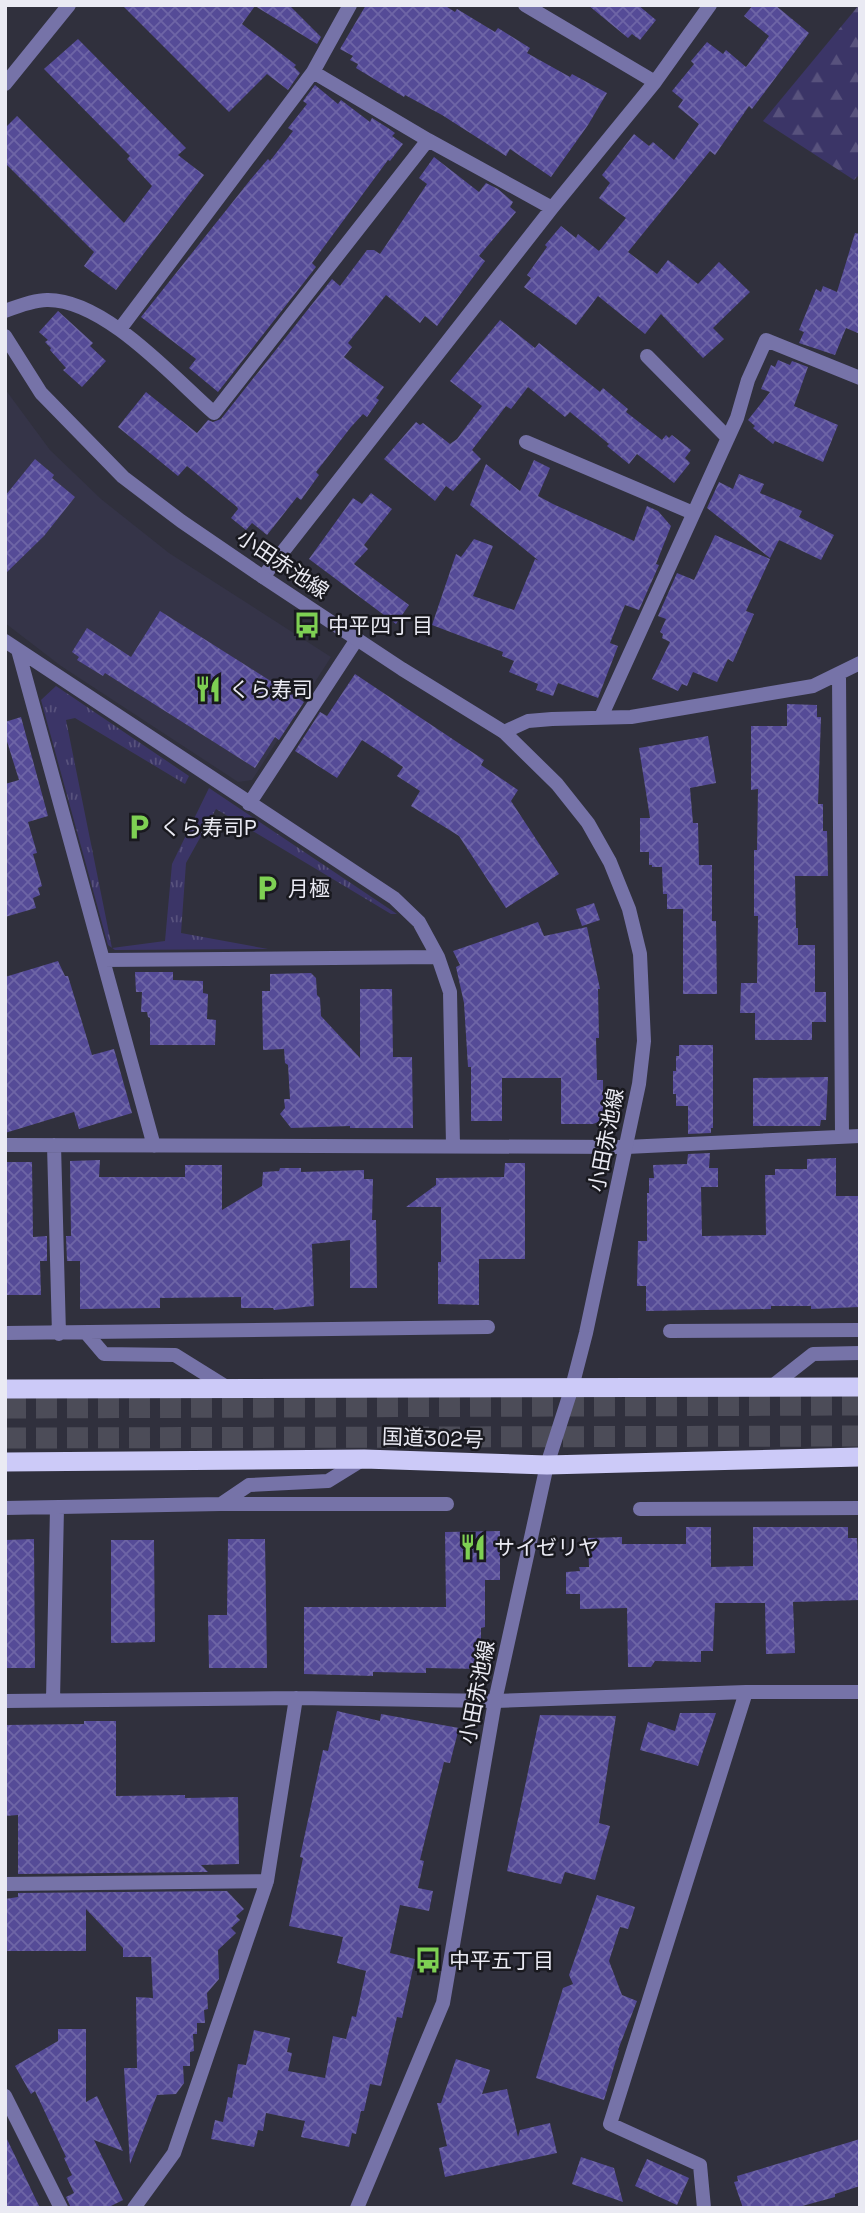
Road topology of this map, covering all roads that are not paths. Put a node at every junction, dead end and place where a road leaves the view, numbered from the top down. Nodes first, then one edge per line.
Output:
1 (69, 5) edge
2 (350, 5) edge
3 (525, 5) edge
4 (710, 5) edge
5 (313, 72) junction
6 (655, 82) junction
7 (5, 84) edge
8 (428, 140) junction
9 (552, 208) junction
10 (5, 311) edge
11 (120, 329) junction
12 (5, 335) edge
13 (647, 356) dead end
14 (860, 378) edge
15 (728, 438) junction
16 (526, 442) dead end
17 (693, 513) junction
18 (263, 577) junction
19 (357, 639) junction
20 (5, 641) edge
21 (18, 650) junction
22 (860, 663) edge
23 (839, 674) junction
24 (601, 717) junction
25 (504, 732) junction
26 (249, 804) junction
27 (438, 957) junction
28 (103, 960) junction
29 (842, 1136) junction
30 (860, 1136) edge
31 (5, 1145) edge
32 (54, 1145) junction
33 (453, 1145) junction
34 (155, 1146) junction
35 (626, 1147) junction
36 (488, 1327) dead end
37 (860, 1330) edge
38 (670, 1331) dead end
39 (5, 1333) edge
40 (59, 1334) junction
41 (87, 1334) junction
42 (860, 1353) edge
43 (572, 1387) junction
44 (771, 1387) junction
45 (860, 1387) edge
46 (230, 1389) junction
47 (5, 1390) edge
48 (860, 1458) edge
49 (364, 1459) junction
50 (5, 1462) edge
51 (547, 1465) junction
52 (221, 1504) junction
53 (447, 1504) dead end
54 (5, 1508) edge
55 (57, 1508) junction
56 (860, 1508) edge
57 (640, 1509) dead end
58 (746, 1692) junction
59 (860, 1692) edge
60 (296, 1698) junction
61 (53, 1700) junction
62 (5, 1701) edge
63 (495, 1701) junction
64 (267, 1881) junction
65 (5, 1884) edge
66 (5, 2096) edge
67 (61, 2208) edge
68 (134, 2208) edge
69 (357, 2208) edge
70 (704, 2208) edge

1 - 7 street
2 - 5 street
3 - 6 street
4 - 6 street
5 - 8 street
5 - 11 street
6 - 9 street
8 - 9 street
8 - 11 street
9 - 18 street
10 - 11 street
12 - 18 street, 小田赤池線
13 - 15 street
14 - 15 street
15 - 17 street
16 - 17 street
17 - 24 street
18 - 19 street, 小田赤池線
19 - 25 street, 小田赤池線
19 - 26 street
20 - 21 street
21 - 26 street
21 - 28 street
22 - 23 street
23 - 24 street
23 - 29 street
24 - 25 street
25 - 35 street, 小田赤池線
26 - 27 street
27 - 28 street
27 - 33 street
28 - 34 street
29 - 30 street
29 - 35 street
31 - 32 street
32 - 34 street
32 - 40 street
33 - 34 street
33 - 35 street
35 - 43 street, 小田赤池線
36 - 41 street
37 - 38 street
39 - 40 street
40 - 41 street
41 - 46 street
42 - 44 street
43 - 44 highway
43 - 46 highway
43 - 51 street, 小田赤池線
44 - 45 highway
46 - 47 highway
48 - 51 highway, 国道302号
49 - 50 highway, 国道302号
49 - 51 highway, 国道302号
49 - 52 street
51 - 63 street, 小田赤池線
52 - 53 street
52 - 55 street
54 - 55 street
55 - 61 street
56 - 57 street
58 - 59 street
58 - 63 street
58 - 70 street
60 - 61 street
60 - 63 street
60 - 64 street
61 - 62 street
63 - 69 street, 小田赤池線
64 - 65 street
64 - 68 street
66 - 67 street

